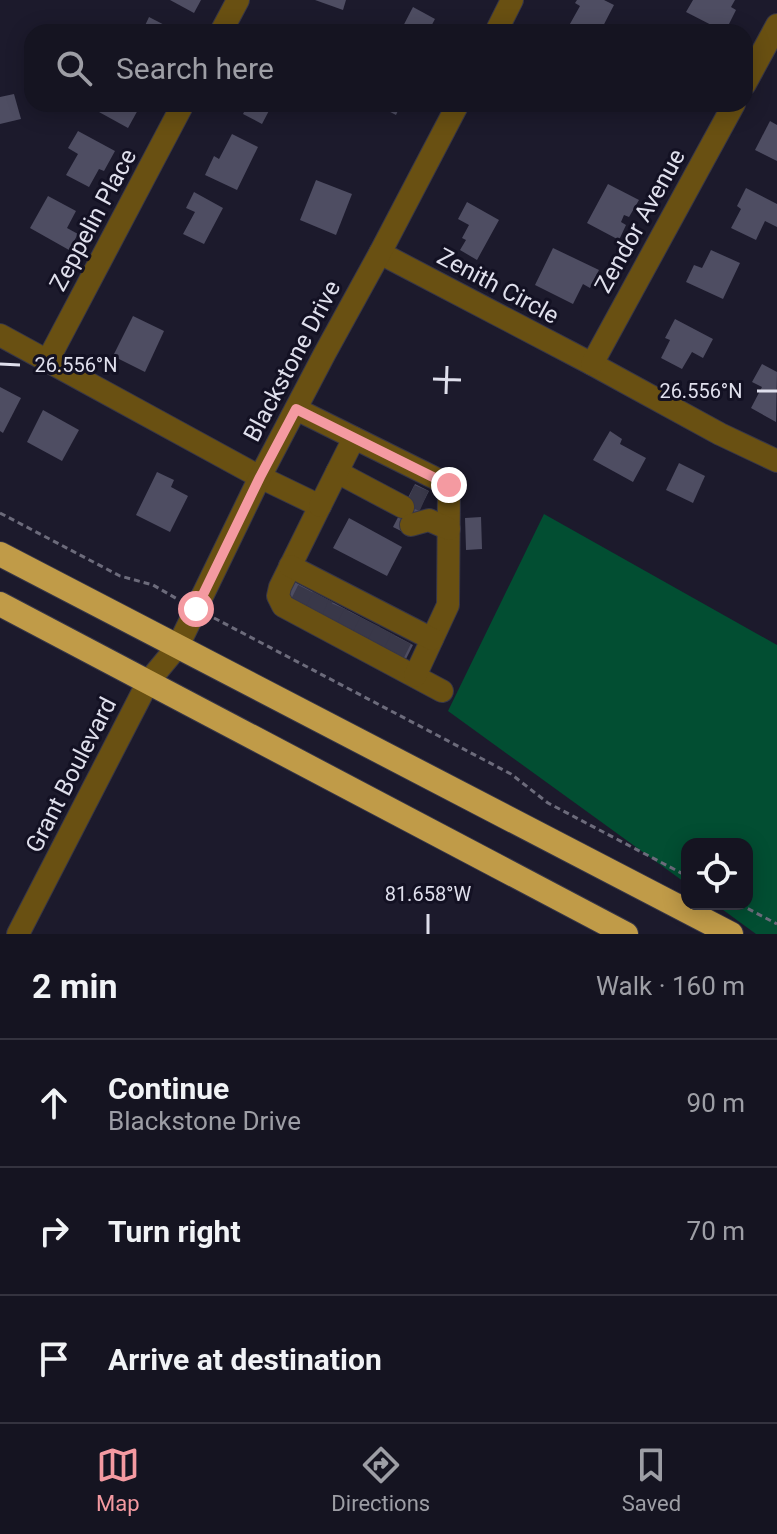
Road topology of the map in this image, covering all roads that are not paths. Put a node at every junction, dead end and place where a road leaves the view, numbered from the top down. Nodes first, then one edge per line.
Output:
1 (238, 0) edge
2 (512, 0) edge
3 (225, 24) edge
4 (500, 24) edge
5 (777, 25) edge
6 (753, 69) edge
7 (179, 112) edge
8 (454, 112) edge
9 (730, 112) edge
10 (380, 253) junction
11 (0, 335) edge
12 (48, 360) junction
13 (592, 364) junction
14 (296, 409) junction
15 (354, 438) junction
16 (777, 461) edge
17 (337, 472) junction
18 (260, 477) junction
19 (320, 506) junction
20 (415, 513) junction
21 (0, 554) edge
22 (290, 566) junction
23 (0, 604) edge
24 (351, 621) junction
25 (432, 639) junction
26 (178, 646) junction
27 (415, 676) junction
28 (148, 682) junction
29 (442, 691) dead end
30 (18, 934) edge
31 (626, 934) edge
32 (731, 934) edge

1 - 3 street
2 - 4 street
5 - 6 street
7 - 12 street, Zeppelin Place
8 - 10 street, Blackstone Drive
9 - 13 street, Zendor Avenue
10 - 13 street, Zenith Circle
10 - 14 street, Blackstone Drive
11 - 12 street
12 - 18 street
13 - 16 street, Zenith Circle
14 - 15 street
14 - 18 street, Blackstone Drive
15 - 17 street
15 - 20 street
17 - 19 street
17 - 20 street
18 - 19 street
18 - 26 street, Blackstone Drive
19 - 22 street
20 - 25 street
21 - 26 highway
22 - 24 street
22 - 24 street
23 - 28 highway
24 - 25 street
24 - 27 street
25 - 27 street
26 - 28 street, Grant Boulevard
26 - 32 highway
27 - 29 street
28 - 30 street, Grant Boulevard
28 - 31 highway

